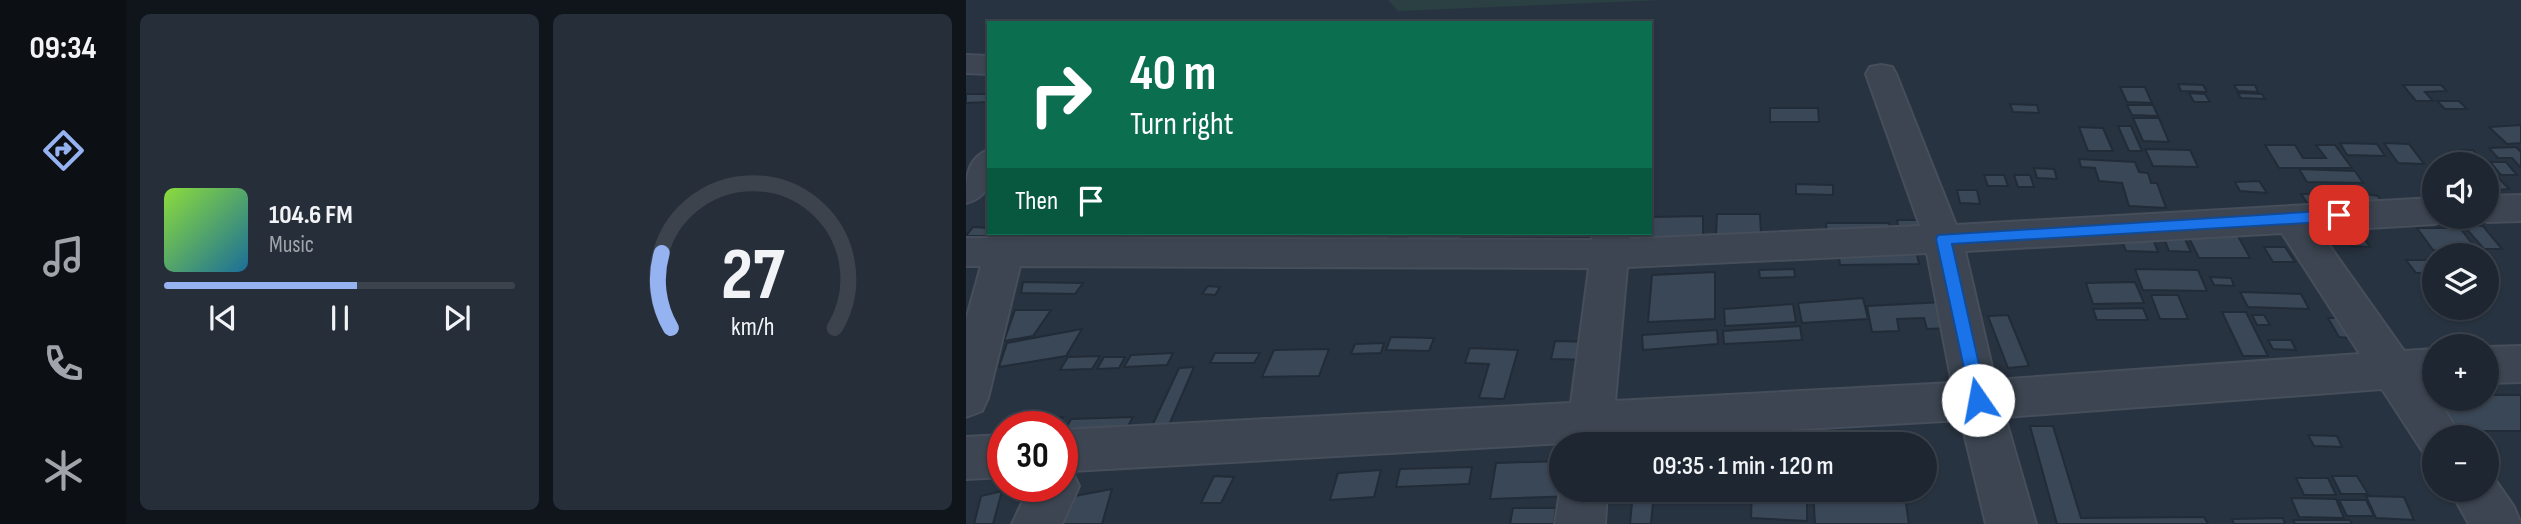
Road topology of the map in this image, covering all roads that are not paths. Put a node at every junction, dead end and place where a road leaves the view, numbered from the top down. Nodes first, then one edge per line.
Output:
1 (966, 64) edge
2 (987, 65) edge
3 (1881, 74) dead end
4 (987, 164) edge
5 (966, 191) edge
6 (2422, 212) edge
7 (2291, 218) junction
8 (1943, 239) junction
9 (1611, 244) edge
10 (985, 253) edge
11 (2521, 364) edge
12 (2499, 365) edge
13 (2413, 368) edge
14 (966, 398) edge
15 (1978, 400) junction
16 (2434, 425) edge
17 (1589, 432) edge
18 (1601, 432) edge
19 (1549, 435) edge
20 (987, 457) edge
21 (966, 458) edge
22 (1078, 464) edge
23 (1047, 502) edge
24 (1582, 502) edge
25 (2482, 502) edge
26 (1037, 524) edge
27 (1580, 524) edge
28 (2011, 524) edge
29 (2497, 524) edge

1 - 2 street
3 - 8 street
4 - 5 street
6 - 7 street
7 - 8 street
7 - 13 street
8 - 9 street
8 - 15 street
9 - 10 street
9 - 17 street
10 - 14 street
11 - 12 street
13 - 15 street
13 - 16 street
15 - 18 street
15 - 28 street
19 - 22 street
20 - 21 street
23 - 26 street
24 - 27 street
25 - 29 street

